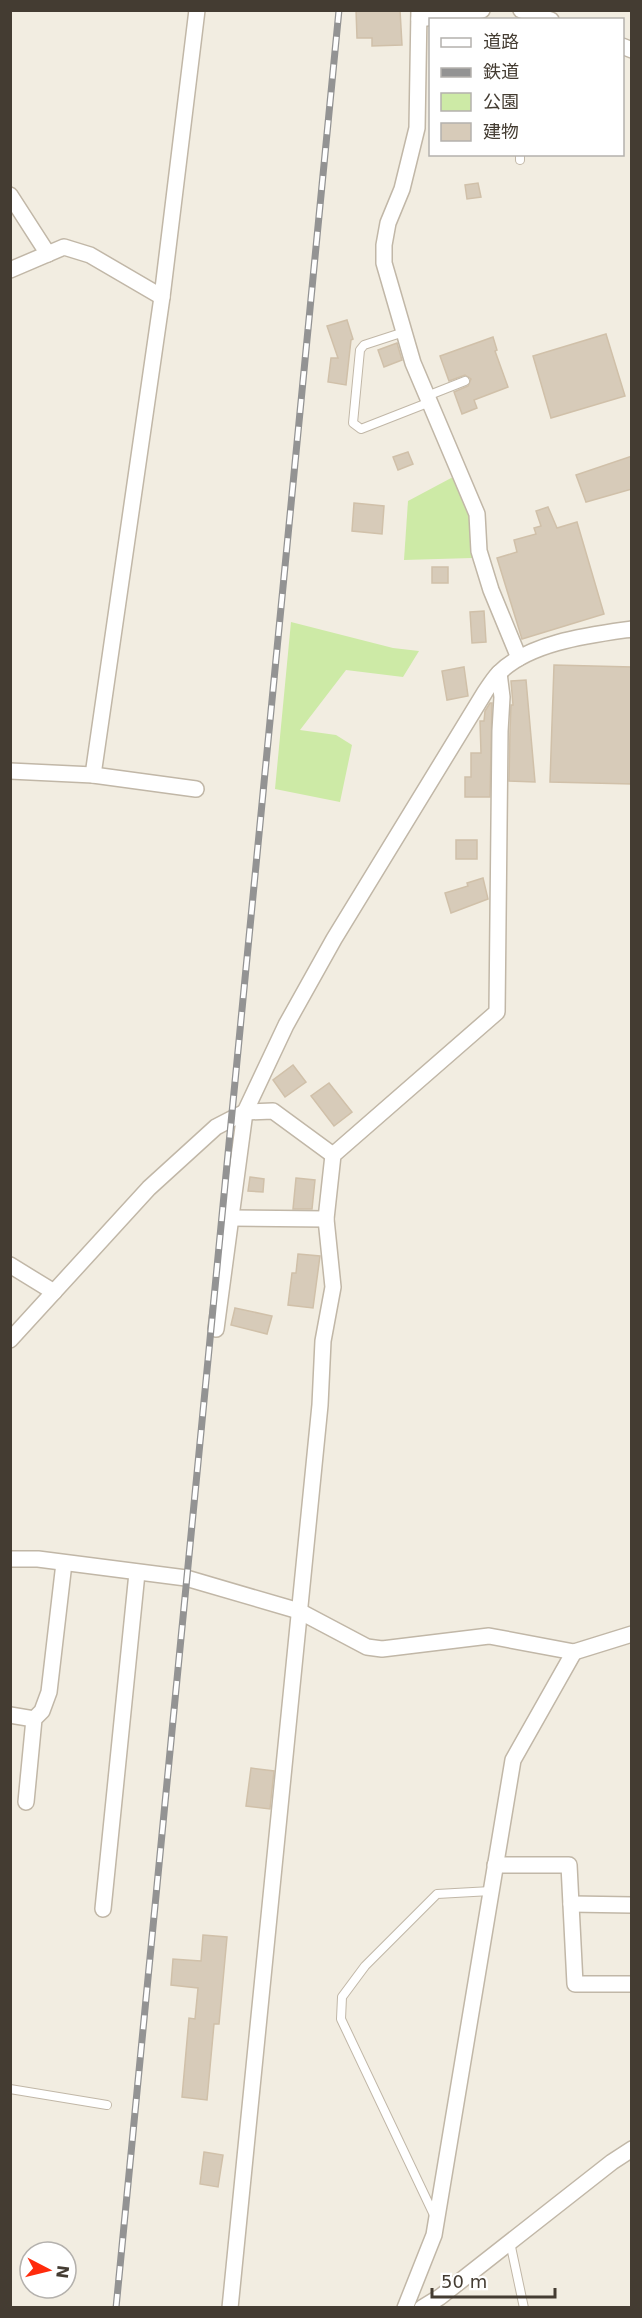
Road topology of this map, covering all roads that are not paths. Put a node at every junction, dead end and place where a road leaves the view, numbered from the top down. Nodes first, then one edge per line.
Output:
1 (197, 10) edge
2 (482, 10) edge
3 (522, 11) edge
4 (419, 15) edge
5 (545, 18) edge
6 (10, 195) edge
7 (48, 254) junction
8 (10, 270) edge
9 (162, 297) junction
10 (404, 332) junction
11 (465, 381) dead end
12 (428, 399) junction
13 (632, 629) edge
14 (519, 658) junction
15 (499, 673) junction
16 (10, 771) edge
17 (93, 775) junction
18 (196, 789) dead end
19 (245, 1113) junction
20 (333, 1155) junction
21 (231, 1218) junction
22 (326, 1219) junction
23 (10, 1265) edge
24 (54, 1292) junction
25 (216, 1329) dead end
26 (10, 1340) edge
27 (10, 1559) edge
28 (64, 1563) junction
29 (137, 1573) junction
30 (298, 1611) junction
31 (632, 1634) edge
32 (574, 1652) junction
33 (10, 1714) edge
34 (34, 1719) junction
35 (26, 1802) dead end
36 (495, 1865) junction
37 (491, 1891) junction
38 (571, 1904) junction
39 (632, 1905) edge
40 (103, 1909) dead end
41 (632, 1984) edge
42 (10, 2089) edge
43 (107, 2105) dead end
44 (632, 2149) edge
45 (436, 2219) junction
46 (510, 2241) junction
47 (441, 2302) edge
48 (230, 2307) edge
49 (405, 2307) edge
50 (422, 2307) edge
51 (524, 2307) edge

1 - 9 street
2 - 4 street
3 - 5 street
4 - 10 street
6 - 7 street
7 - 8 street
7 - 9 street
9 - 17 street
10 - 12 street
10 - 12 lane
11 - 12 lane
12 - 14 street
13 - 14 street
14 - 15 street
15 - 19 street
15 - 20 street
16 - 17 street
17 - 18 street
19 - 20 street
19 - 21 street
19 - 24 street
20 - 22 street
21 - 22 street
21 - 25 street
22 - 30 street
23 - 24 street
24 - 26 street
27 - 28 street
28 - 29 street
28 - 34 street
29 - 30 street
29 - 40 street
30 - 32 street
30 - 48 street
31 - 32 street
32 - 36 street
33 - 34 street
34 - 35 street
36 - 37 street
36 - 38 street
37 - 45 street
37 - 45 lane
38 - 39 street
38 - 41 street
42 - 43 lane
44 - 46 street
45 - 49 street
46 - 47 street
46 - 51 lane
47 - 50 street

